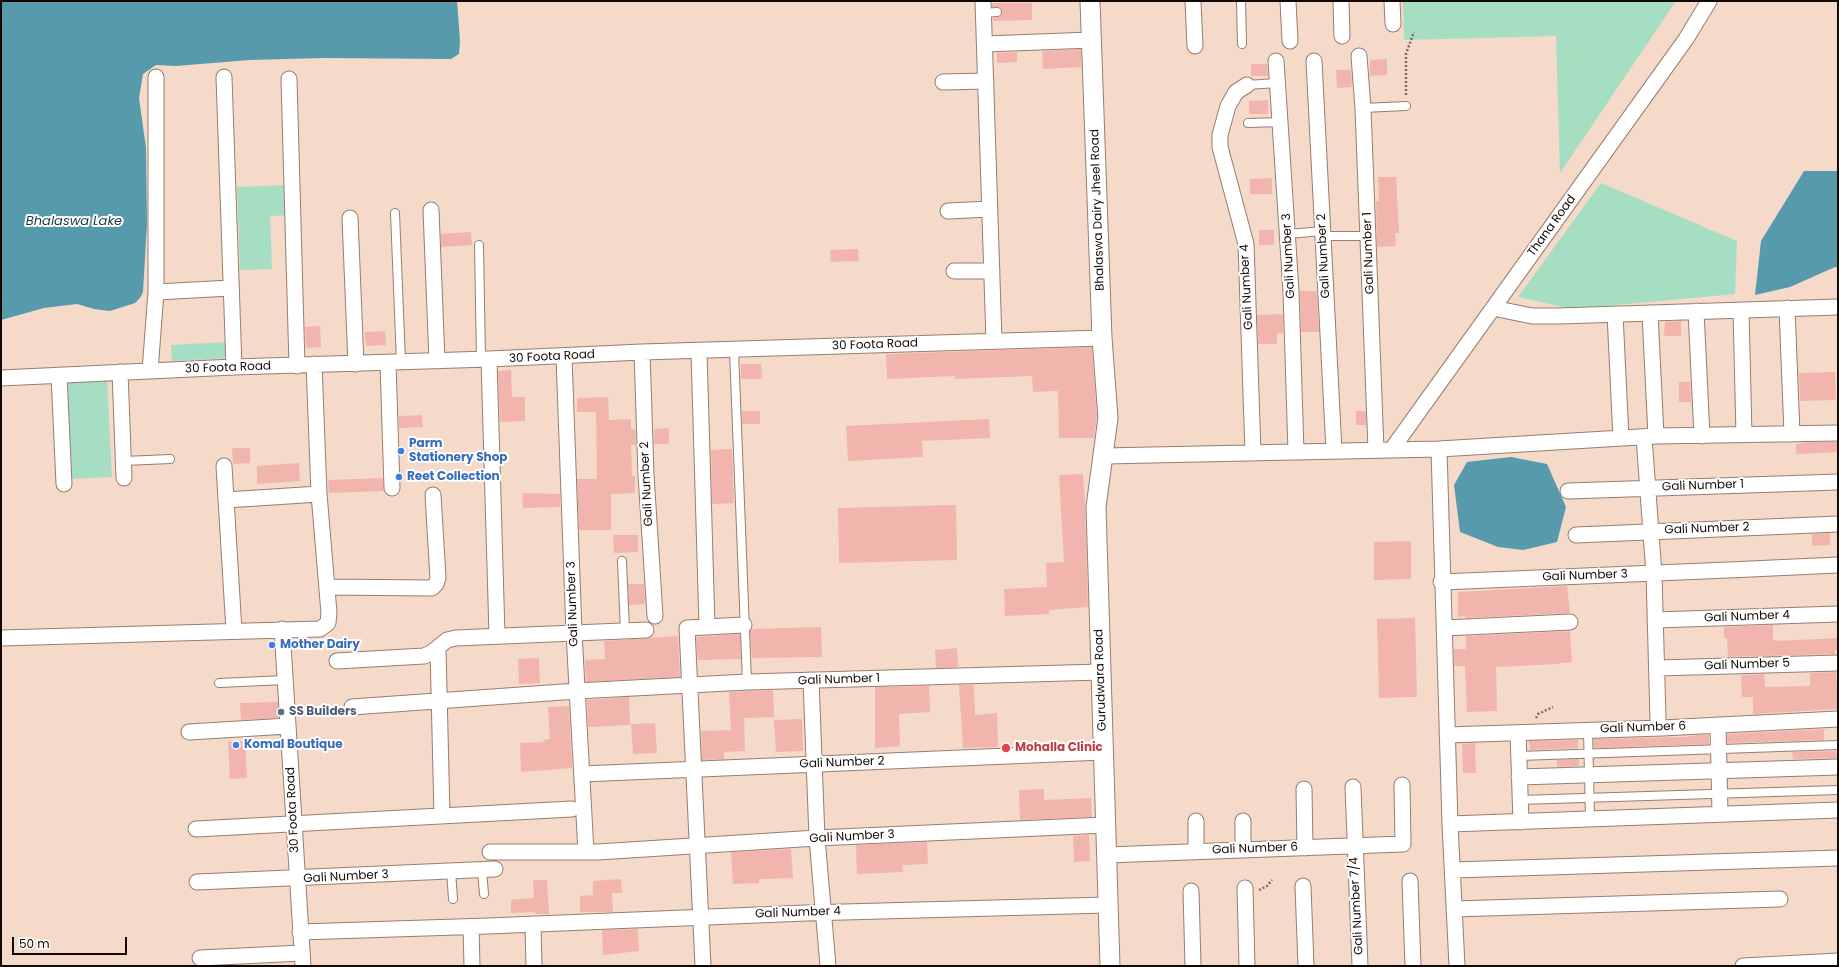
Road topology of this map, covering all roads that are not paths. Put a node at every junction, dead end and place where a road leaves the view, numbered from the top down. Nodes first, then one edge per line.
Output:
1 (1090, 1) edge
2 (1193, 1) edge
3 (1241, 1) edge
4 (1288, 1) edge
5 (1341, 1) edge
6 (1392, 1) edge
7 (1709, 1) edge
8 (988, 9) edge
9 (1392, 24) dead end
10 (1342, 36) dead end
11 (1092, 40) junction
12 (1290, 41) dead end
13 (984, 44) junction
14 (1242, 44) dead end
15 (1195, 46) dead end
16 (1359, 56) dead end
17 (1276, 61) dead end
18 (1314, 61) dead end
19 (156, 77) dead end
20 (224, 77) dead end
21 (289, 78) dead end
22 (986, 81) junction
23 (943, 82) dead end
24 (1278, 83) junction
25 (1247, 85) joint
26 (1406, 106) road end
27 (1363, 108) junction
28 (1280, 122) junction
29 (1248, 123) dead end
30 (990, 209) junction
31 (431, 210) dead end
32 (948, 210) dead end
33 (395, 213) dead end
34 (350, 218) dead end
35 (1323, 233) junction
36 (1288, 234) junction
37 (1368, 236) junction
38 (479, 245) dead end
39 (992, 270) junction
40 (954, 271) dead end
41 (231, 288) junction
42 (156, 292) junction
43 (1838, 307) edge
44 (1493, 308) junction
45 (1787, 308) junction
46 (1741, 310) junction
47 (1696, 311) junction
48 (1650, 313) junction
49 (1615, 314) junction
50 (1102, 338) junction
51 (994, 341) junction
52 (734, 350) junction
53 (642, 352) junction
54 (699, 352) junction
55 (564, 356) junction
56 (485, 360) junction
57 (437, 361) junction
58 (395, 363) junction
59 (314, 364) junction
60 (356, 364) junction
61 (297, 366) junction
62 (234, 367) junction
63 (150, 371) junction
64 (120, 372) junction
65 (59, 375) junction
66 (1, 378) edge
67 (1108, 418) joint
68 (1838, 433) edge
69 (1792, 434) junction
70 (1744, 435) junction
71 (1702, 436) junction
72 (1650, 437) junction
73 (1621, 438) junction
74 (1392, 449) junction
75 (1439, 449) junction
76 (1376, 450) junction
77 (1334, 451) junction
78 (1296, 452) junction
79 (1253, 453) junction
80 (1104, 456) junction
81 (170, 459) dead end
82 (124, 461) junction
83 (224, 466) dead end
84 (124, 478) dead end
85 (1838, 482) edge
86 (64, 484) dead end
87 (392, 488) dead end
88 (1648, 488) junction
89 (1568, 492) dead end
90 (319, 494) junction
91 (433, 495) dead end
92 (226, 500) junction
93 (1838, 524) edge
94 (1651, 531) junction
95 (1576, 535) dead end
96 (622, 561) dead end
97 (1838, 565) edge
98 (1654, 574) junction
99 (1441, 582) junction
100 (327, 587) junction
101 (1838, 614) edge
102 (655, 616) dead end
103 (1655, 620) junction
104 (1570, 622) dead end
105 (744, 625) junction
106 (707, 626) junction
107 (1445, 628) junction
108 (282, 629) junction
109 (646, 630) dead end
110 (234, 631) junction
111 (625, 631) junction
112 (574, 632) junction
113 (497, 635) junction
114 (1, 638) edge
115 (438, 648) junction
116 (338, 661) dead end
117 (1838, 663) edge
118 (1657, 668) junction
119 (1101, 672) junction
120 (285, 680) junction
121 (811, 680) junction
122 (747, 682) junction
123 (219, 683) dead end
124 (689, 685) junction
125 (577, 691) junction
126 (439, 701) junction
127 (352, 707) dead end
128 (1838, 719) edge
129 (1658, 720) dead end
130 (1718, 725) junction
131 (288, 726) junction
132 (1588, 730) junction
133 (189, 732) dead end
134 (1518, 732) junction
135 (1447, 735) junction
136 (1838, 745) edge
137 (1718, 749) junction
138 (1103, 752) junction
139 (1588, 753) junction
140 (1518, 756) junction
141 (814, 764) junction
142 (1838, 767) edge
143 (693, 769) junction
144 (1719, 771) junction
145 (582, 774) junction
146 (1589, 775) junction
147 (1519, 777) junction
148 (1402, 785) dead end
149 (1353, 787) dead end
150 (1304, 789) dead end
151 (1838, 790) edge
152 (1720, 794) junction
153 (1589, 798) junction
154 (1520, 800) junction
155 (572, 809) dead end
156 (1838, 810) edge
157 (1720, 814) junction
158 (442, 816) junction
159 (1590, 819) junction
160 (1196, 821) dead end
161 (1243, 821) dead end
162 (1521, 822) junction
163 (294, 824) junction
164 (1450, 824) junction
165 (1106, 825) junction
166 (196, 830) dead end
167 (817, 838) junction
168 (697, 846) junction
169 (1355, 846) junction
170 (1305, 848) junction
171 (1243, 850) junction
172 (1196, 851) junction
173 (490, 852) dead end
174 (592, 852) junction
175 (1106, 854) junction
176 (1838, 858) edge
177 (489, 869) joint
178 (1453, 870) junction
179 (451, 871) junction
180 (297, 879) junction
181 (1410, 881) dead end
182 (197, 882) dead end
183 (1303, 886) dead end
184 (1245, 888) dead end
185 (1191, 891) dead end
186 (484, 894) dead end
187 (453, 899) dead end
188 (1780, 899) dead end
189 (1108, 905) junction
190 (1454, 909) junction
191 (823, 912) junction
192 (701, 917) junction
193 (533, 924) junction
194 (471, 926) junction
195 (300, 932) junction
196 (200, 958) dead end
197 (302, 959) edge
198 (1838, 961) edge
199 (472, 966) edge
200 (534, 966) edge
201 (703, 966) edge
202 (828, 966) edge
203 (1110, 966) edge
204 (1193, 966) edge
205 (1247, 966) edge
206 (1306, 966) edge
207 (1360, 966) edge
208 (1413, 966) edge
209 (1457, 966) edge
210 (1744, 966) edge

1 - 11 street, Bhalaswa Dairy Jheel Road
2 - 15 street
3 - 14 lane
4 - 12 street
5 - 10 street
6 - 9 street
7 - 44 street, Thana Road
8 - 13 street
11 - 13 street
11 - 50 street, Bhalaswa Dairy Jheel Road
13 - 22 street
16 - 27 street, Gali Number 1
17 - 24 street, Gali Number 3
18 - 35 street, Gali Number 2
19 - 42 street
20 - 41 street
21 - 61 street
22 - 23 street
22 - 30 street
24 - 25 lane
24 - 28 street, Gali Number 3
25 - 79 street, Gali Number 4
26 - 27 lane
27 - 37 street, Gali Number 1
28 - 29 lane
28 - 36 street, Gali Number 3
30 - 32 street
30 - 39 street
31 - 57 street
33 - 58 lane
34 - 60 street
35 - 36 lane
35 - 37 lane
35 - 77 street, Gali Number 2
36 - 78 street, Gali Number 3
37 - 76 street, Gali Number 1
38 - 56 lane
39 - 40 street
39 - 51 street
41 - 42 street
41 - 62 street
42 - 63 street
43 - 45 street
44 - 49 street
44 - 74 street, Thana Road
45 - 46 street
45 - 69 street
46 - 47 street
46 - 70 street
47 - 48 street
47 - 71 street
48 - 49 street
48 - 72 street
49 - 73 street
50 - 51 street, 30 Foota Road
50 - 67 street, Bhalaswa Dairy Jheel Road
51 - 52 street, 30 Foota Road
52 - 54 street, 30 Foota Road
52 - 105 lane
53 - 54 street, 30 Foota Road
53 - 55 street, 30 Foota Road
53 - 102 street, Gali Number 2
54 - 106 street
55 - 56 street, 30 Foota Road
55 - 112 street, Gali Number 3
56 - 57 street, 30 Foota Road
56 - 113 street
57 - 58 street, 30 Foota Road
58 - 60 street, 30 Foota Road
58 - 87 street
59 - 60 street, 30 Foota Road
59 - 61 street, 30 Foota Road
59 - 90 street
61 - 62 street, 30 Foota Road
62 - 63 street, 30 Foota Road
63 - 64 street, 30 Foota Road
64 - 65 street, 30 Foota Road
64 - 82 street
65 - 66 street, 30 Foota Road
65 - 86 street
67 - 80 street, Gurudwara Road
68 - 69 street
69 - 70 street
70 - 71 street
71 - 72 street
72 - 73 street
72 - 88 street
73 - 75 street
74 - 75 street
74 - 76 street
75 - 99 street
76 - 77 street
77 - 78 street
78 - 79 street
79 - 80 street
80 - 119 street, Gurudwara Road
81 - 82 lane
82 - 84 street
83 - 92 street
85 - 88 street, Gali Number 1
88 - 89 street, Gali Number 1
88 - 94 street
90 - 92 street
90 - 100 street
91 - 100 street
92 - 110 street
93 - 94 street, Gali Number 2
94 - 95 street, Gali Number 2
94 - 98 street
96 - 111 lane
97 - 98 street, Gali Number 3
98 - 99 street, Gali Number 3
98 - 103 street
99 - 107 street
100 - 108 street
101 - 103 street, Gali Number 4
103 - 118 street
104 - 107 street
105 - 106 street
105 - 122 lane
106 - 124 street
107 - 135 street
108 - 110 street
108 - 120 street, 30 Foota Road
109 - 111 street
110 - 114 street
111 - 112 street
112 - 113 street
112 - 125 street, Gali Number 3
113 - 115 street
115 - 116 street
115 - 126 street
117 - 118 street, Gali Number 5
118 - 129 street
119 - 121 street, Gali Number 1
119 - 138 street, Gurudwara Road
120 - 123 lane
120 - 131 street, 30 Foota Road
121 - 122 street, Gali Number 1
121 - 141 street
122 - 124 street, Gali Number 1
124 - 125 street, Gali Number 1
124 - 143 street
125 - 126 street, Gali Number 1
125 - 145 street, Gali Number 3
126 - 127 street, Gali Number 1
126 - 158 street
128 - 130 street, Gali Number 6
130 - 132 street, Gali Number 6
130 - 137 street
131 - 133 street
131 - 163 street, 30 Foota Road
132 - 134 street, Gali Number 6
132 - 139 lane
134 - 135 street, Gali Number 6
134 - 140 street
135 - 164 street
136 - 137 lane
137 - 139 lane
137 - 144 street
138 - 141 street, Gali Number 2
138 - 165 street, Gurudwara Road
139 - 140 lane
139 - 146 lane
140 - 147 street
141 - 143 street, Gali Number 2
141 - 167 street
142 - 144 street
143 - 145 street, Gali Number 2
143 - 168 street
144 - 146 street
144 - 152 street
145 - 174 street, Gali Number 3
146 - 147 street
146 - 153 lane
147 - 154 street
148 - 169 street, Gali Number 6
149 - 169 street, Gali Number 7/4
150 - 170 street
151 - 152 lane
152 - 153 lane
152 - 157 street
153 - 154 lane
153 - 159 lane
154 - 162 street
155 - 158 street
156 - 157 street
157 - 159 street
158 - 163 street
159 - 162 street
160 - 172 street
161 - 171 street
162 - 164 street
163 - 166 street
163 - 180 street, 30 Foota Road
164 - 178 street
165 - 167 street, Gali Number 3
165 - 175 street, Gurudwara Road
167 - 168 street, Gali Number 3
167 - 191 street
168 - 174 street, Gali Number 3
168 - 192 street
169 - 170 street, Gali Number 6
169 - 207 street, Gali Number 7/4
170 - 171 street, Gali Number 6
171 - 172 street, Gali Number 6
172 - 175 street, Gali Number 6
173 - 174 street
175 - 189 street, Gurudwara Road
176 - 178 street
177 - 179 street, Gali Number 3
177 - 186 lane
178 - 190 street
179 - 180 street, Gali Number 3
179 - 187 lane
180 - 182 street, Gali Number 3
180 - 195 street, 30 Foota Road
181 - 208 street
183 - 206 street
184 - 205 street
185 - 204 street
188 - 190 street
189 - 191 street, Gali Number 4
189 - 203 street, Gurudwara Road
190 - 209 street
191 - 192 street, Gali Number 4
191 - 202 street
192 - 193 street, Gali Number 4
192 - 201 street
193 - 194 street, Gali Number 4
193 - 200 street
194 - 195 street, Gali Number 4
194 - 199 street
195 - 197 street, 30 Foota Road
196 - 197 street
198 - 210 street

